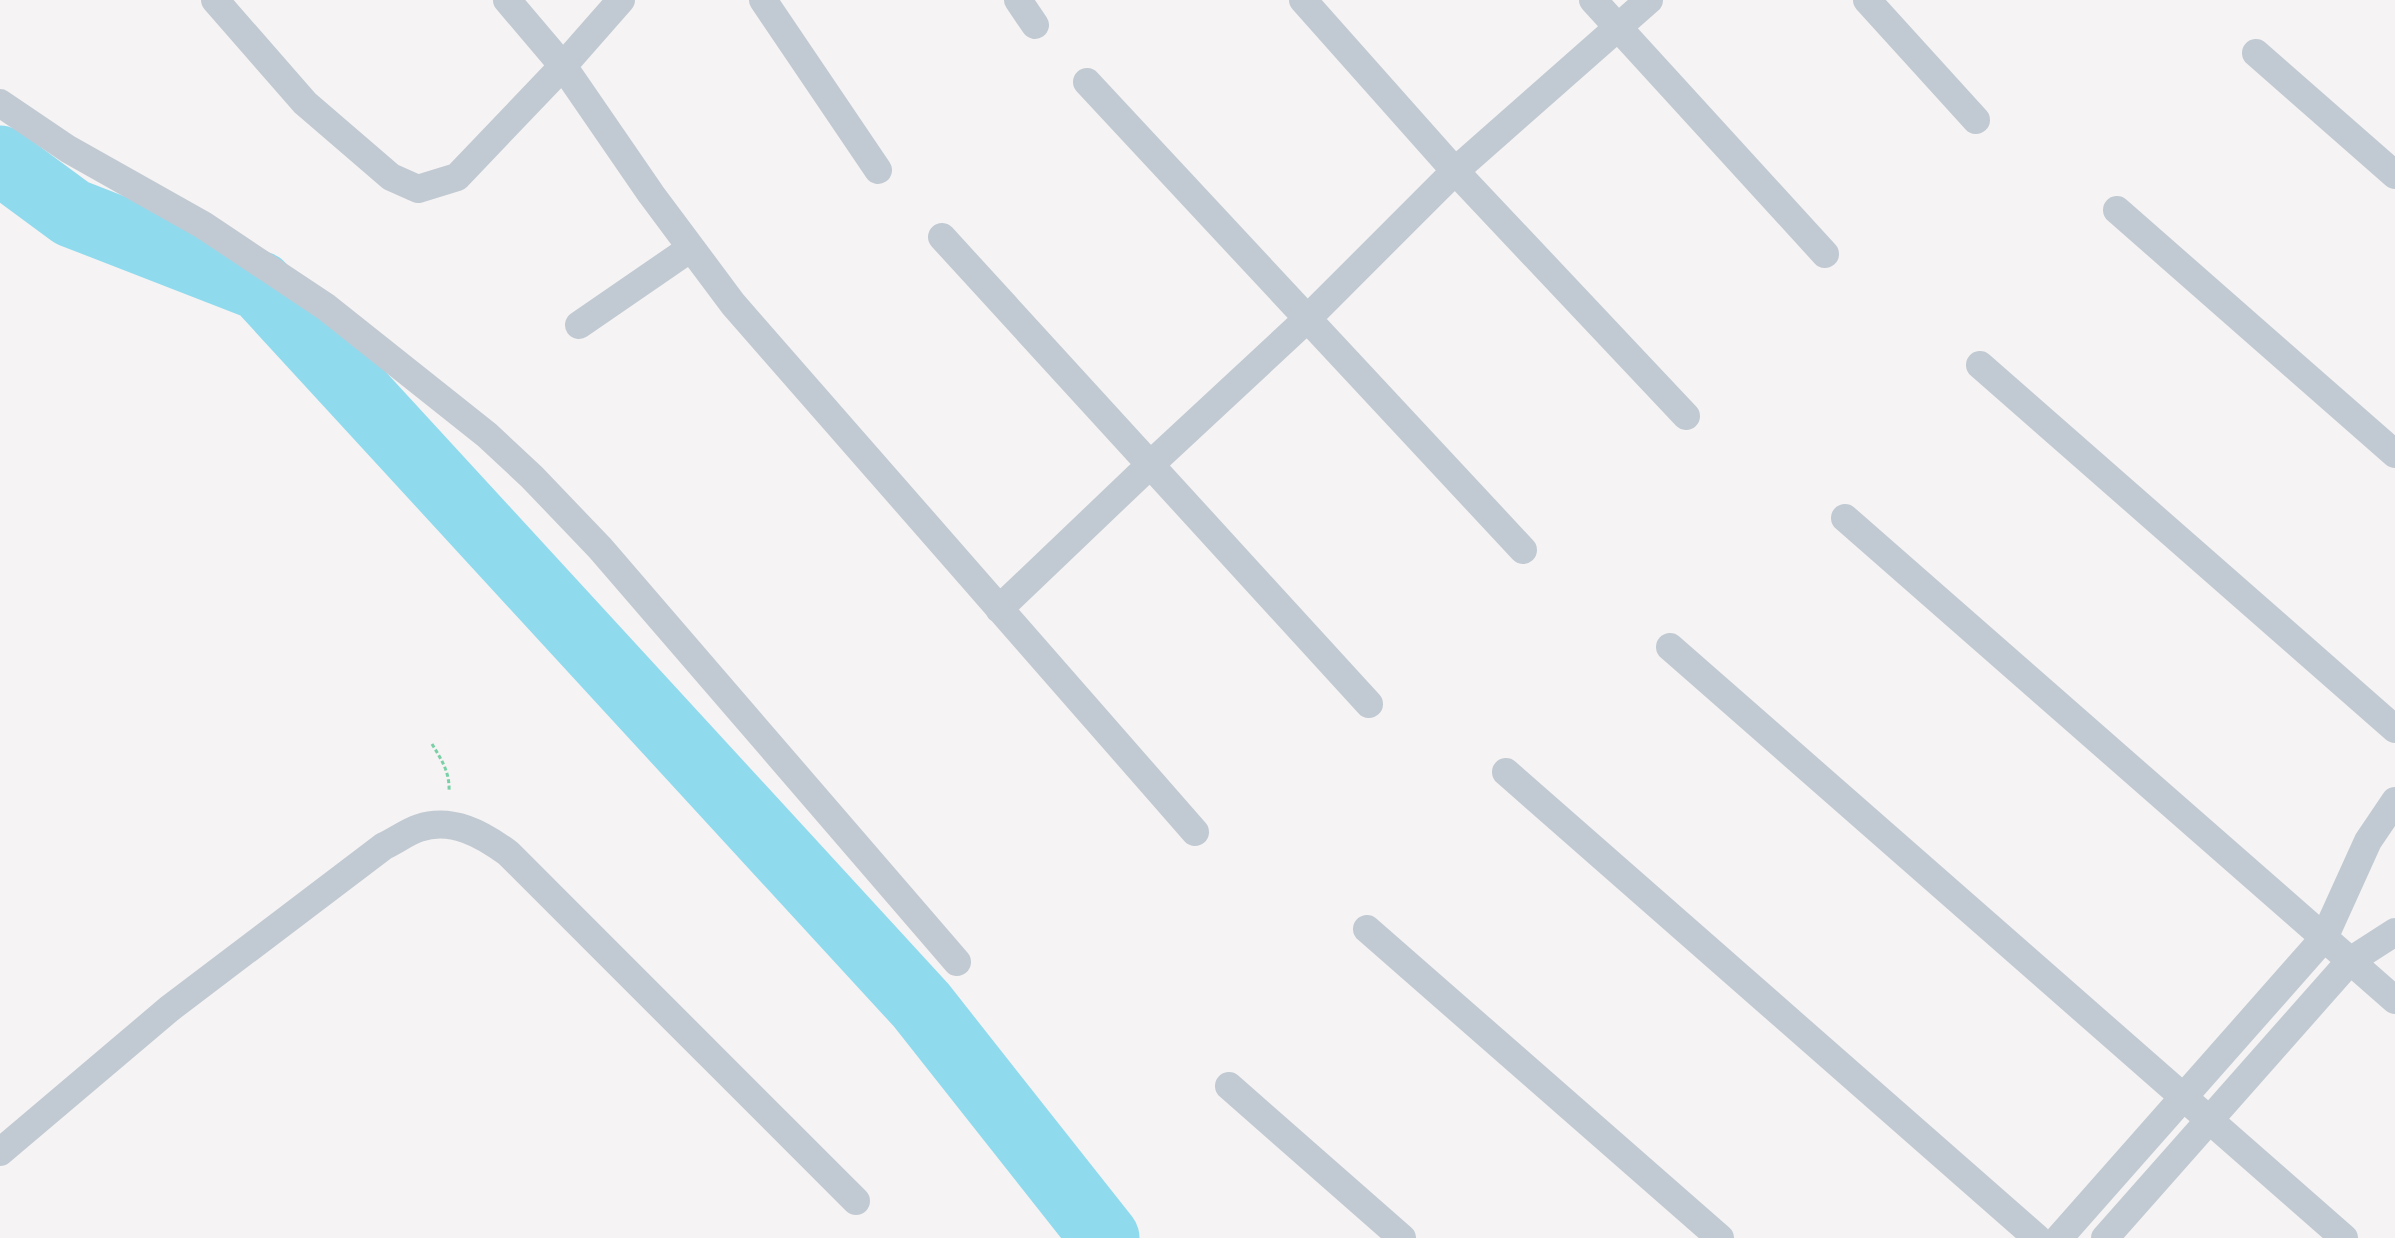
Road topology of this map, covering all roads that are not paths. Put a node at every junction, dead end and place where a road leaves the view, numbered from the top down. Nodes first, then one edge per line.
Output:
1 (215, 0) edge
2 (507, 0) edge
3 (621, 0) edge
4 (763, 0) edge
5 (1018, 0) edge
6 (1303, 0) edge
7 (1593, 0) edge
8 (1648, 0) edge
9 (1867, 0) edge
10 (1035, 25) dead end
11 (1619, 27) junction
12 (2256, 53) dead end
13 (563, 66) junction
14 (1087, 82) dead end
15 (0, 103) edge
16 (1976, 120) dead end
17 (878, 170) dead end
18 (1456, 171) junction
19 (2395, 175) edge
20 (2117, 210) dead end
21 (942, 237) dead end
22 (691, 248) junction
23 (1825, 254) dead end
24 (1308, 320) junction
25 (579, 325) dead end
26 (1980, 365) dead end
27 (1686, 416) dead end
28 (2395, 454) edge
29 (1151, 464) junction
30 (1845, 518) dead end
31 (1523, 550) dead end
32 (1000, 609) junction
33 (1670, 647) dead end
34 (1369, 704) dead end
35 (2395, 729) edge
36 (1506, 772) dead end
37 (2395, 800) edge
38 (1196, 832) dead end
39 (1367, 929) dead end
40 (2395, 932) edge
41 (2324, 938) junction
42 (2350, 961) junction
43 (957, 962) dead end
44 (2395, 1000) edge
45 (1229, 1086) dead end
46 (2183, 1097) junction
47 (2209, 1120) junction
48 (0, 1152) edge
49 (856, 1201) dead end
50 (1402, 1238) edge
51 (1720, 1238) edge
52 (2037, 1238) edge
53 (2059, 1238) edge
54 (2105, 1238) edge
55 (2344, 1238) edge

1 - 13 street
2 - 13 street
3 - 13 street
4 - 17 street
5 - 10 street
6 - 18 street
7 - 11 street
8 - 11 street
9 - 16 street
11 - 18 street
11 - 23 street
12 - 19 street
13 - 22 street
14 - 24 street
15 - 43 street
18 - 24 street
18 - 27 street
20 - 28 street
21 - 29 street
22 - 25 street
22 - 32 street
24 - 29 street
24 - 31 street
26 - 35 street
29 - 32 street
29 - 34 street
30 - 41 street
32 - 38 street
33 - 46 street
36 - 52 street
37 - 41 street
39 - 51 street
40 - 42 street
41 - 42 street
41 - 46 street
42 - 44 street
42 - 47 street
45 - 50 street
46 - 47 street
46 - 53 street
47 - 54 street
47 - 55 street
48 - 49 street

